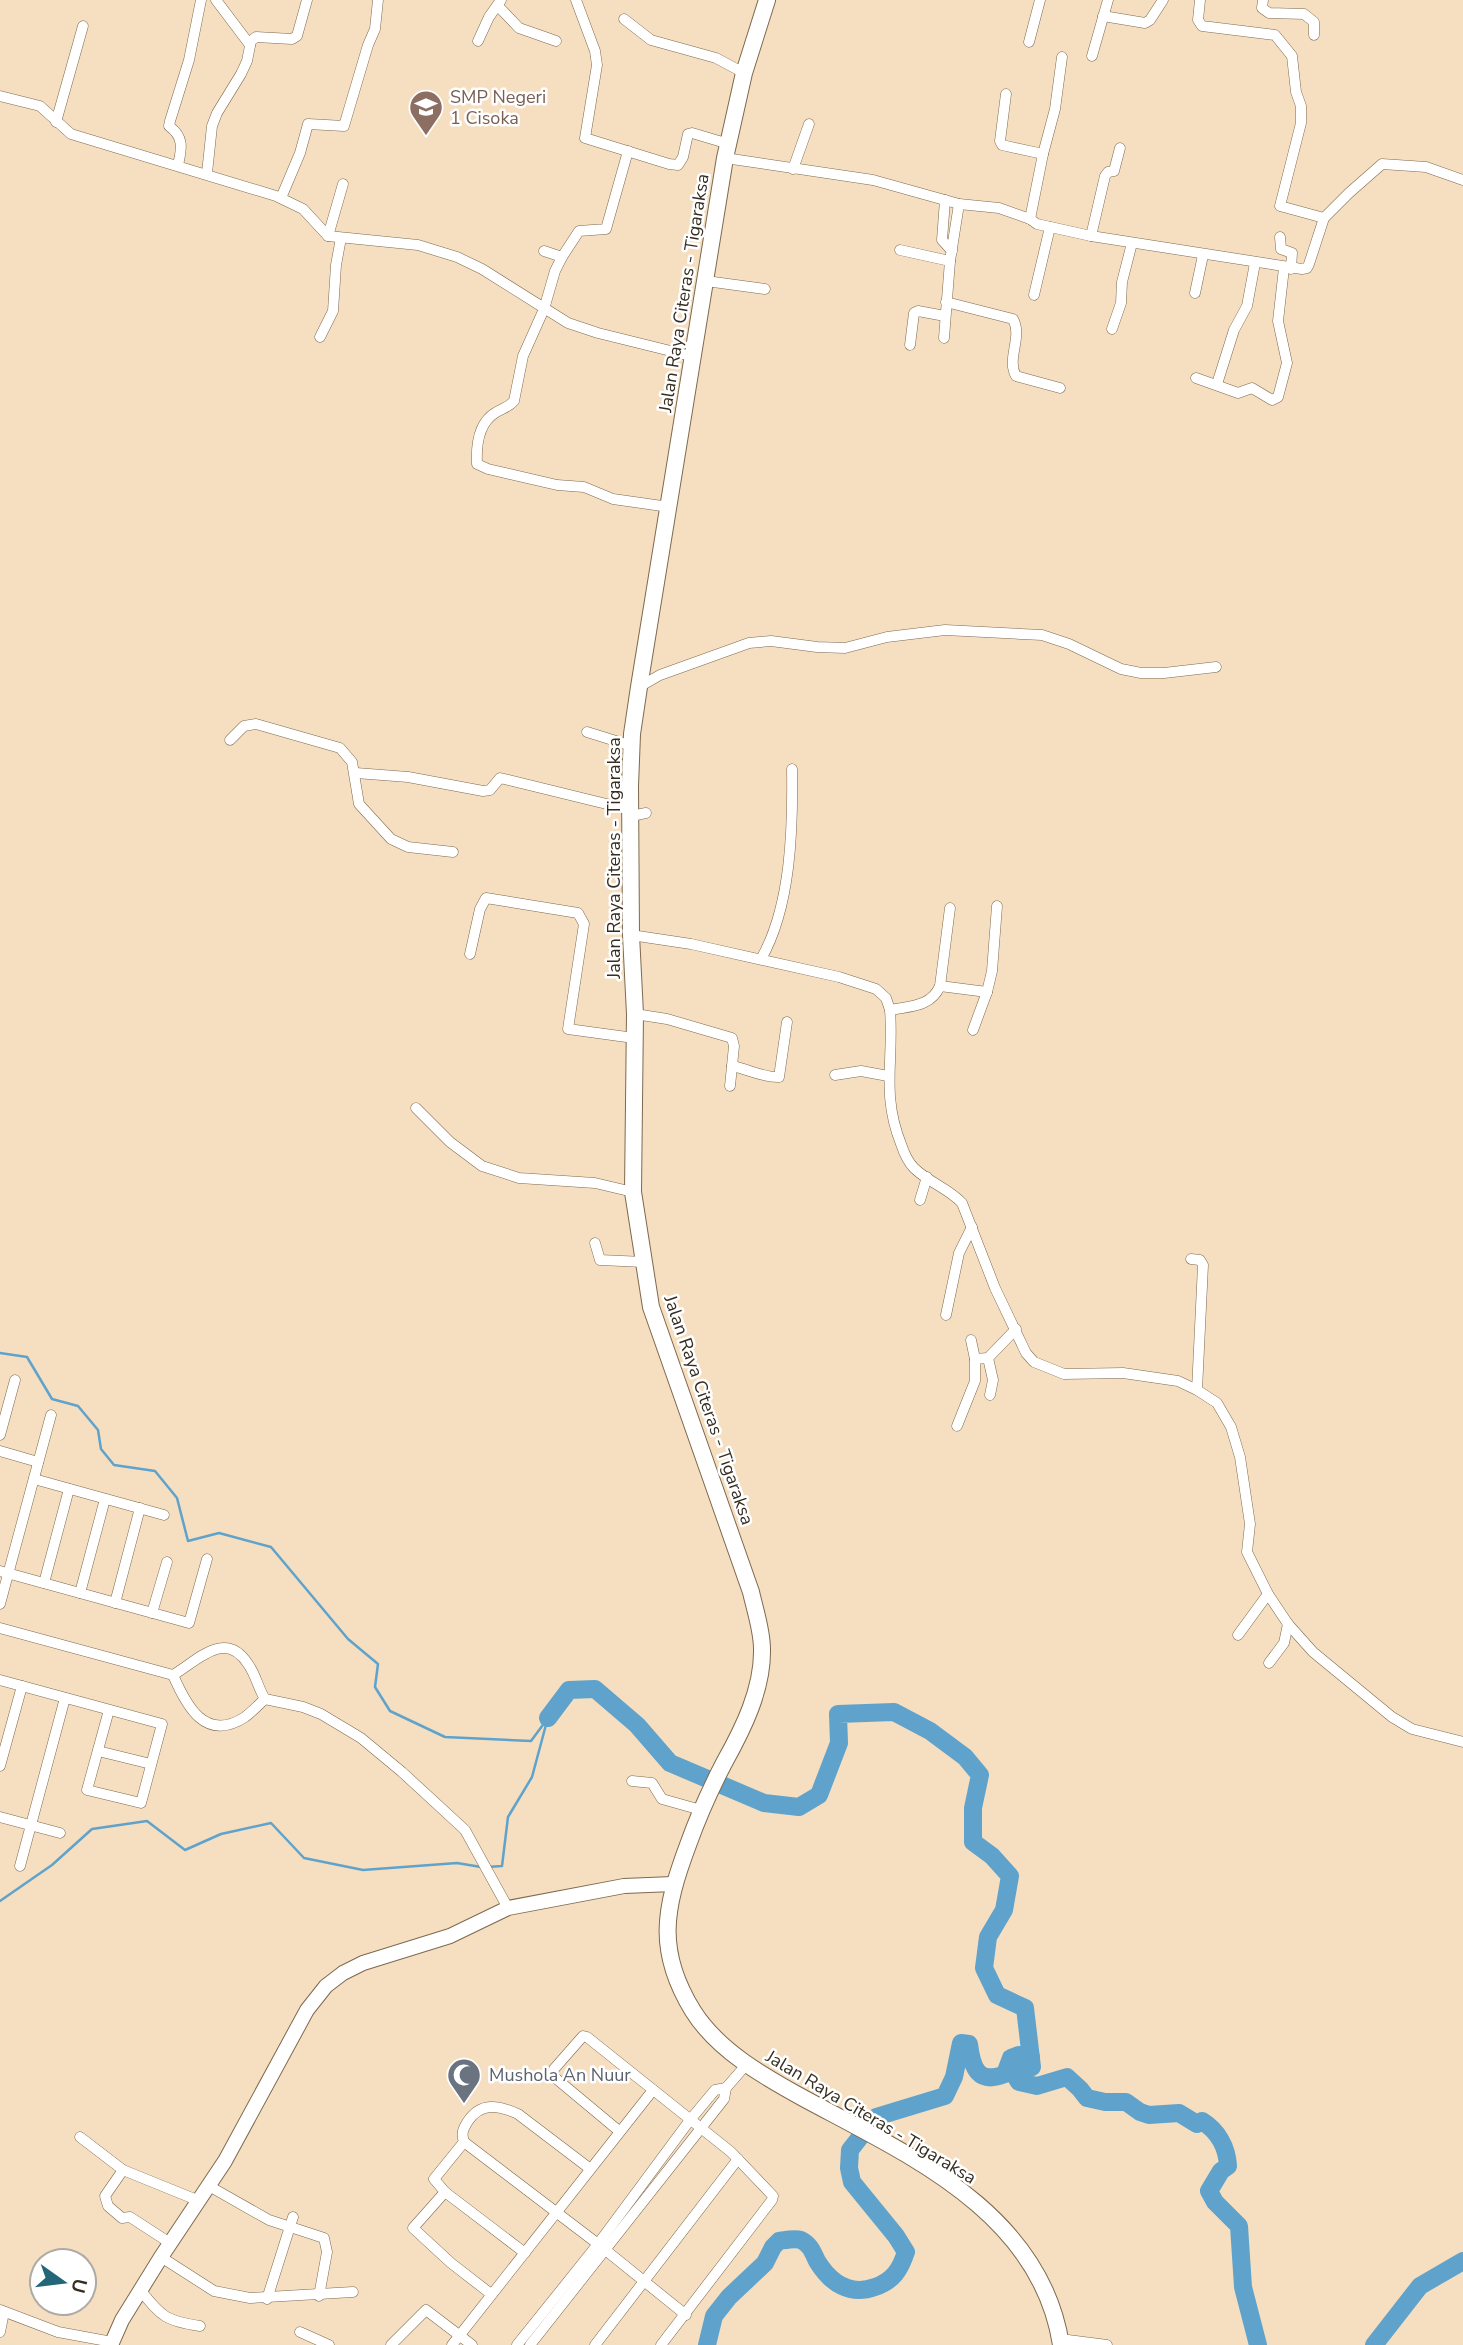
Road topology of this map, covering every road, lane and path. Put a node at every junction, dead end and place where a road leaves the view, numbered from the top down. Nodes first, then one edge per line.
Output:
1 (201, 0) edge
2 (216, 0) edge
3 (307, 0) edge
4 (378, 0) edge
5 (576, 0) edge
6 (767, 0) edge
7 (1040, 0) edge
8 (1108, 0) edge
9 (1163, 0) edge
10 (1200, 0) edge
11 (1263, 0) edge
12 (500, 3) edge
13 (1103, 16) junction
14 (624, 19) dead end
15 (83, 26) dead end
16 (1314, 35) dead end
17 (478, 41) dead end
18 (556, 41) dead end
19 (1029, 42) dead end
20 (250, 45) junction
21 (1092, 56) dead end
22 (1062, 58) dead end
23 (744, 73) junction
24 (1006, 94) dead end
25 (0, 96) edge
26 (56, 122) junction
27 (808, 124) dead end
28 (1120, 148) dead end
29 (628, 151) junction
30 (727, 151) junction
31 (1043, 154) junction
32 (178, 165) junction
33 (793, 169) junction
34 (207, 173) junction
35 (1463, 180) edge
36 (343, 184) dead end
37 (281, 198) junction
38 (945, 200) junction
39 (959, 204) junction
40 (1324, 218) junction
41 (1030, 219) junction
42 (1050, 227) junction
43 (328, 236) junction
44 (1091, 236) junction
45 (1280, 237) dead end
46 (341, 238) junction
47 (1132, 243) junction
48 (900, 250) dead end
49 (544, 251) dead end
50 (1203, 255) junction
51 (951, 256) junction
52 (562, 257) junction
53 (1255, 263) junction
54 (1288, 268) junction
55 (706, 281) junction
56 (765, 289) dead end
57 (1195, 293) dead end
58 (1034, 295) dead end
59 (946, 302) junction
60 (544, 309) junction
61 (945, 316) junction
62 (1112, 329) dead end
63 (320, 337) dead end
64 (944, 338) dead end
65 (910, 345) dead end
66 (695, 356) junction
67 (1196, 378) dead end
68 (1217, 384) junction
69 (1060, 388) dead end
70 (669, 507) junction
71 (1216, 667) dead end
72 (639, 687) junction
73 (587, 732) dead end
74 (230, 740) dead end
75 (632, 746) junction
76 (792, 769) dead end
77 (356, 773) junction
78 (636, 813) junction
79 (453, 852) dead end
80 (997, 906) dead end
81 (950, 908) dead end
82 (631, 934) junction
83 (470, 954) dead end
84 (761, 959) junction
85 (940, 986) junction
86 (987, 992) junction
87 (890, 1010) junction
88 (635, 1014) junction
89 (787, 1022) dead end
90 (973, 1030) dead end
91 (634, 1038) junction
92 (732, 1066) junction
93 (835, 1075) dead end
94 (888, 1076) junction
95 (730, 1086) dead end
96 (416, 1108) dead end
97 (927, 1177) junction
98 (633, 1192) junction
99 (920, 1200) dead end
100 (972, 1227) junction
101 (595, 1242) dead end
102 (1191, 1259) dead end
103 (644, 1262) junction
104 (946, 1315) dead end
105 (1016, 1329) junction
106 (971, 1340) dead end
107 (988, 1358) junction
108 (975, 1359) junction
109 (15, 1380) dead end
110 (1198, 1390) junction
111 (990, 1395) dead end
112 (51, 1415) dead end
113 (957, 1426) dead end
114 (0, 1435) edge
115 (0, 1451) edge
116 (38, 1462) junction
117 (34, 1479) junction
118 (69, 1489) junction
119 (105, 1499) junction
120 (140, 1508) junction
121 (164, 1515) dead end
122 (207, 1559) dead end
123 (167, 1562) dead end
124 (4, 1572) edge
125 (44, 1583) junction
126 (80, 1593) junction
127 (1268, 1594) junction
128 (115, 1603) junction
129 (0, 1604) edge
130 (152, 1613) junction
131 (1287, 1623) junction
132 (0, 1628) edge
133 (1238, 1635) dead end
134 (1269, 1663) dead end
135 (173, 1675) junction
136 (0, 1680) edge
137 (22, 1686) junction
138 (65, 1698) junction
139 (265, 1699) junction
140 (109, 1710) junction
141 (1463, 1742) edge
142 (98, 1751) junction
143 (151, 1764) junction
144 (0, 1766) edge
145 (632, 1781) dead end
146 (703, 1806) junction
147 (0, 1817) edge
148 (31, 1825) junction
149 (60, 1833) dead end
150 (20, 1866) dead end
151 (673, 1884) junction
152 (508, 1908) junction
153 (746, 2065) junction
154 (726, 2088) junction
155 (653, 2090) junction
156 (690, 2120) junction
157 (701, 2128) junction
158 (619, 2131) junction
159 (80, 2137) dead end
160 (464, 2142) junction
161 (738, 2160) junction
162 (589, 2168) junction
163 (123, 2170) junction
164 (209, 2186) junction
165 (445, 2192) junction
166 (197, 2200) junction
167 (557, 2212) junction
168 (293, 2217) dead end
169 (289, 2228) junction
170 (170, 2243) junction
171 (601, 2246) junction
172 (525, 2253) junction
173 (161, 2257) junction
174 (643, 2281) junction
175 (141, 2291) junction
176 (353, 2292) dead end
177 (491, 2294) junction
178 (319, 2296) junction
179 (267, 2299) junction
180 (2, 2311) edge
181 (686, 2315) junction
182 (200, 2326) dead end
183 (0, 2332) edge
184 (300, 2332) dead end
185 (459, 2335) junction
186 (1061, 2342) edge
187 (111, 2343) edge
188 (329, 2345) edge
189 (391, 2345) edge
190 (452, 2345) edge
191 (472, 2345) edge
192 (517, 2345) edge
193 (530, 2345) edge
194 (595, 2345) edge
195 (661, 2345) edge
196 (1107, 2345) edge

1 - 32 street
2 - 20 street
3 - 20 street
4 - 37 street
5 - 29 street
6 - 23 main road, Jalan Raya Citeras - Tigaraksa
7 - 19 street
8 - 13 street
9 - 13 street
10 - 40 street
11 - 16 street
12 - 17 street
12 - 18 street
13 - 21 street
14 - 23 street
15 - 26 street
20 - 34 street
22 - 31 street
23 - 30 main road, Jalan Raya Citeras - Tigaraksa
24 - 31 street
25 - 26 street
26 - 32 street
27 - 33 street
28 - 44 street
29 - 30 street
29 - 52 street
30 - 33 street
30 - 55 main road, Jalan Raya Citeras - Tigaraksa
31 - 41 street
32 - 34 street
33 - 38 street
34 - 37 street
35 - 40 street
36 - 43 street
37 - 43 street
38 - 39 street
38 - 51 street
39 - 41 street
39 - 51 street
40 - 54 street
41 - 42 street
42 - 44 street
42 - 58 street
43 - 46 street
44 - 47 street
45 - 54 street
46 - 60 street
46 - 63 street
47 - 50 street
47 - 62 street
48 - 51 street
49 - 52 street
50 - 53 street
50 - 57 street
51 - 59 street
52 - 60 street
53 - 54 street
53 - 68 street
54 - 68 street
55 - 56 street
55 - 66 main road, Jalan Raya Citeras - Tigaraksa
59 - 61 street
59 - 69 street
60 - 66 street
60 - 70 street
61 - 64 street
61 - 65 street
66 - 70 main road, Jalan Raya Citeras - Tigaraksa
67 - 68 street
70 - 72 main road, Jalan Raya Citeras - Tigaraksa
71 - 72 street
72 - 75 main road, Jalan Raya Citeras - Tigaraksa
73 - 75 street
74 - 77 street
75 - 78 main road, Jalan Raya Citeras - Tigaraksa
76 - 84 street
77 - 78 street
77 - 79 street
78 - 82 main road, Jalan Raya Citeras - Tigaraksa
80 - 86 street
81 - 85 street
82 - 84 street
82 - 88 main road, Jalan Raya Citeras - Tigaraksa
83 - 91 street
84 - 87 street
85 - 86 street
85 - 87 street
86 - 90 street
87 - 94 street
88 - 91 main road, Jalan Raya Citeras - Tigaraksa
88 - 92 street
89 - 92 street
91 - 98 main road, Jalan Raya Citeras - Tigaraksa
92 - 95 street
93 - 94 street
94 - 97 street
96 - 98 street
97 - 99 street
97 - 100 street
98 - 103 main road, Jalan Raya Citeras - Tigaraksa
100 - 104 street
100 - 105 street
101 - 103 street
102 - 110 street
103 - 146 main road, Jalan Raya Citeras - Tigaraksa
105 - 107 street
105 - 110 street
106 - 108 street
107 - 108 street
107 - 111 street
108 - 113 street
109 - 114 street
110 - 127 street
112 - 116 street
115 - 116 street
116 - 117 street
117 - 118 street
117 - 124 street
118 - 119 street
118 - 125 street
119 - 120 street
119 - 126 street
120 - 121 street
120 - 128 street
122 - 130 street
123 - 130 street
124 - 125 street
124 - 129 street
125 - 126 street
126 - 128 street
127 - 131 street
127 - 133 street
128 - 130 street
131 - 134 street
131 - 141 street
132 - 135 street
135 - 139 street
135 - 139 street
136 - 137 street
137 - 138 street
137 - 144 street
138 - 140 street
138 - 148 street
139 - 152 street
140 - 142 street
140 - 143 street
142 - 143 street
142 - 143 street
145 - 146 street
146 - 151 main road, Jalan Raya Citeras - Tigaraksa
147 - 148 street
148 - 149 street
148 - 150 street
151 - 152 street
151 - 153 main road, Jalan Raya Citeras - Tigaraksa
152 - 164 street
153 - 154 street
153 - 186 main road, Jalan Raya Citeras - Tigaraksa
154 - 156 street
154 - 157 street
155 - 156 street
155 - 158 street
155 - 158 street
156 - 157 street
156 - 171 street
157 - 161 street
157 - 171 street
158 - 162 street
159 - 163 street
160 - 162 street
160 - 165 street
160 - 167 street
161 - 174 street
161 - 181 street
162 - 167 street
163 - 166 street
163 - 170 street
164 - 166 street
164 - 169 street
165 - 172 street
165 - 177 street
166 - 170 street
167 - 171 street
167 - 172 street
168 - 169 street
169 - 178 street
169 - 179 street
170 - 173 street
171 - 174 street
171 - 192 street
171 - 193 street
172 - 177 street
173 - 175 street
173 - 179 street
174 - 181 street
174 - 194 street
175 - 182 street
175 - 187 street
176 - 178 street
177 - 185 street
178 - 179 street
180 - 183 street
180 - 187 street
181 - 195 street
184 - 188 street
185 - 189 street
185 - 190 street
185 - 191 street
186 - 196 street

